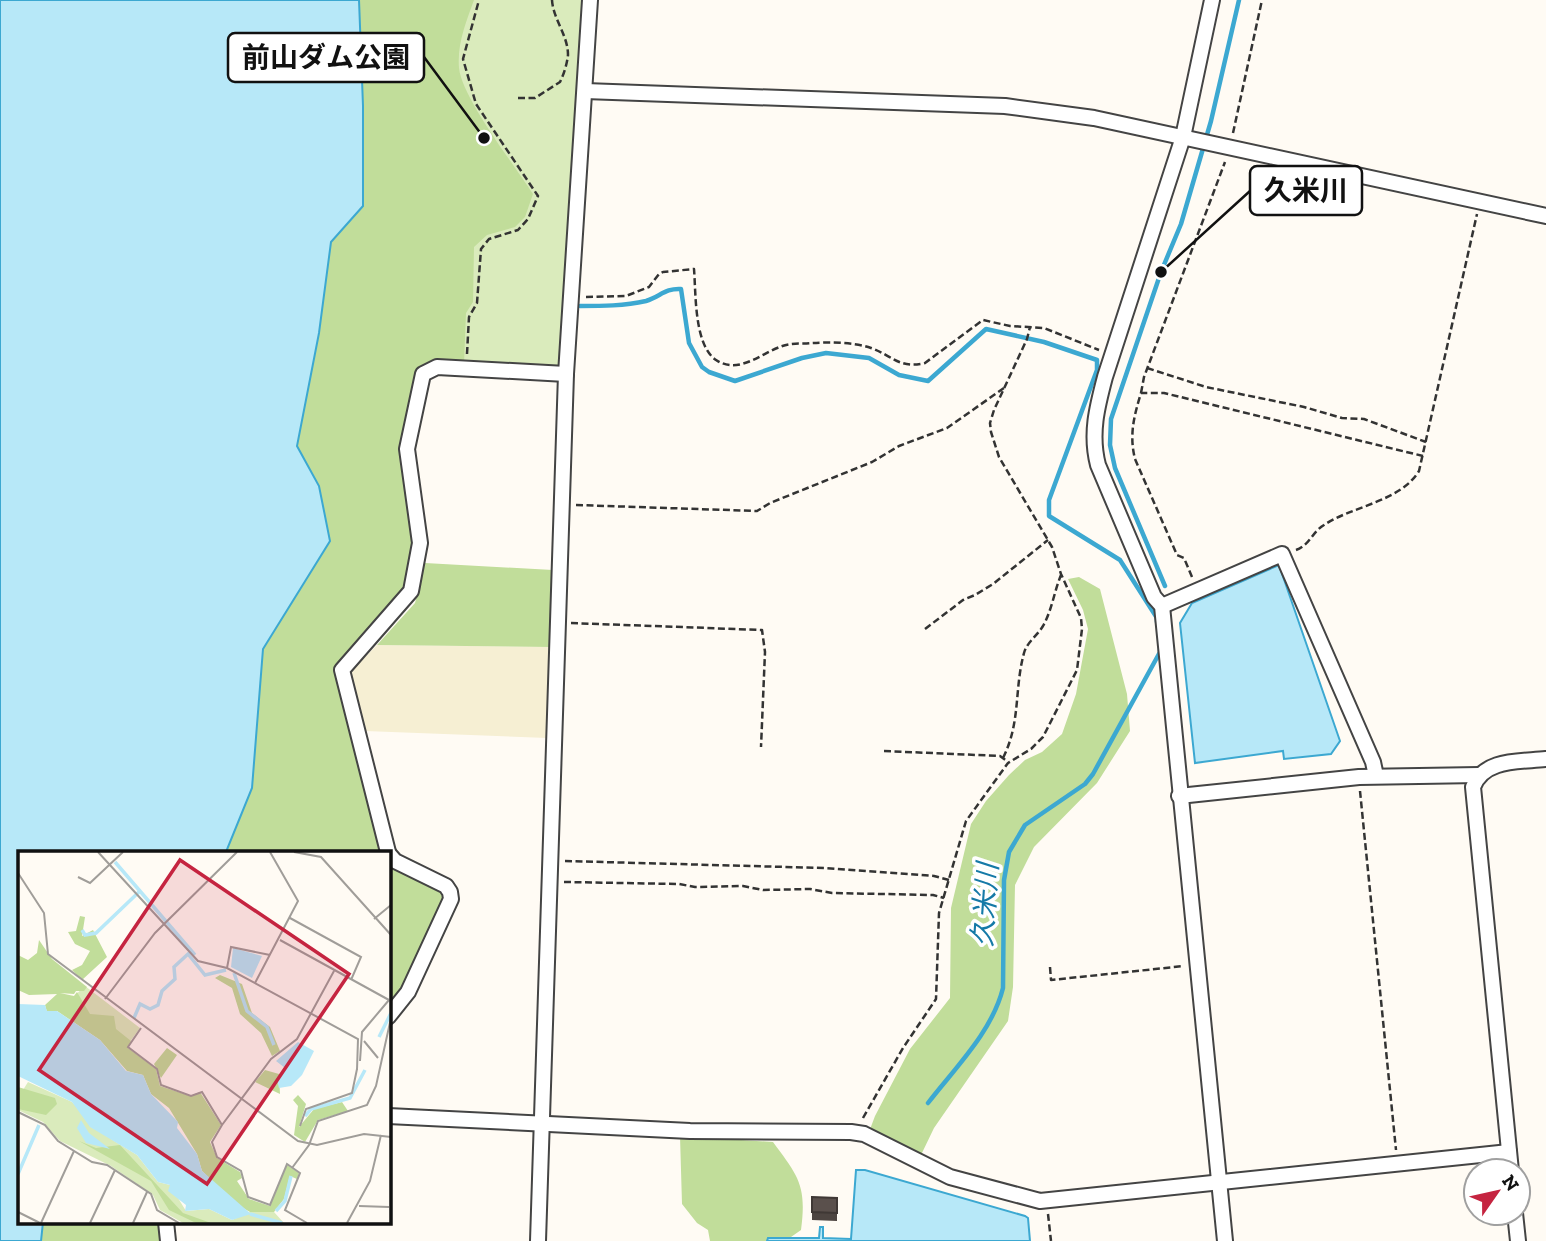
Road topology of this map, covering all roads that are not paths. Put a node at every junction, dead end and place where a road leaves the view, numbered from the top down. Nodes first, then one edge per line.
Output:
1 (590, 0) edge
2 (1212, 0) edge
3 (584, 91) junction
4 (1185, 138) junction
5 (1546, 216) edge
6 (566, 374) junction
7 (1162, 606) junction
8 (1546, 759) edge
9 (1479, 775) junction
10 (1376, 776) junction
11 (1179, 796) junction
12 (387, 851) edge
13 (390, 855) edge
14 (390, 1014) edge
15 (390, 1116) edge
16 (541, 1122) junction
17 (1510, 1152) junction
18 (1510, 1157) edge
19 (1219, 1182) junction
20 (538, 1241) edge
21 (1225, 1241) edge

1 - 3 street
2 - 4 street
3 - 4 street
3 - 6 street
4 - 5 street
4 - 7 street
6 - 12 street
6 - 16 street
7 - 10 street
7 - 11 street
8 - 9 street
9 - 10 street
9 - 17 street
10 - 11 street
11 - 19 street
13 - 14 street
15 - 16 street
16 - 19 street
16 - 20 street
17 - 18 street
17 - 19 street
19 - 21 street

